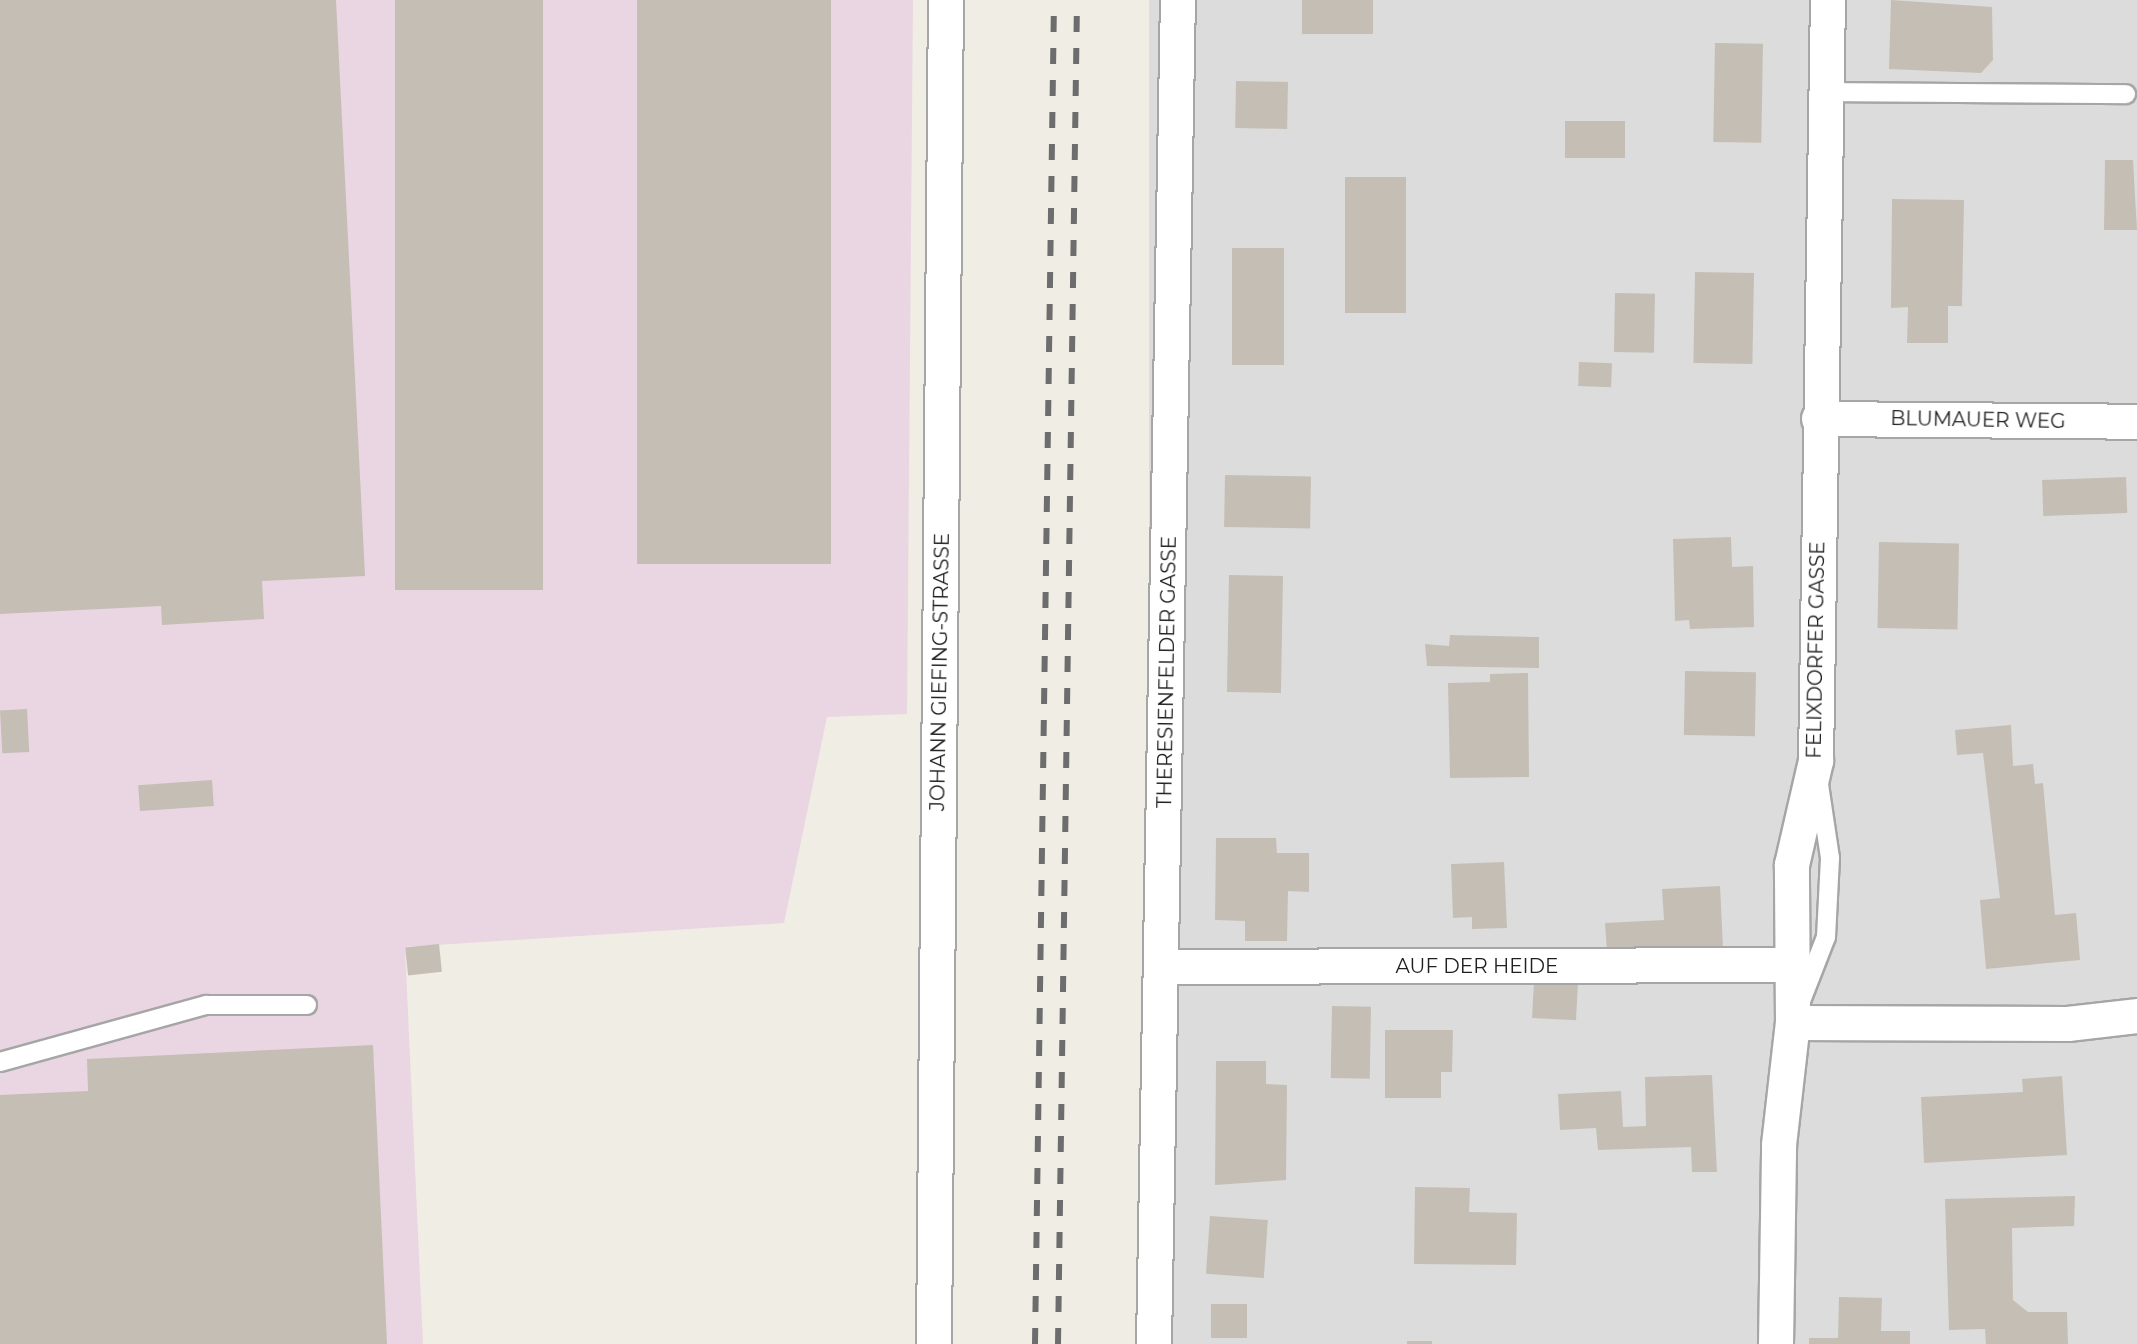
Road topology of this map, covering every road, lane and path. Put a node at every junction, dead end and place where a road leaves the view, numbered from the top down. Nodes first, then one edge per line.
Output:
1 (946, 0) edge
2 (1178, 0) edge
3 (1828, 0) edge
4 (1826, 92) junction
5 (2126, 94) dead end
6 (1819, 419) junction
7 (2137, 422) edge
8 (1816, 761) junction
9 (1792, 965) junction
10 (1162, 967) junction
11 (307, 1005) dead end
12 (2137, 1016) edge
13 (1793, 1023) junction
14 (0, 1062) edge
15 (934, 1344) edge
16 (1154, 1344) edge
17 (1776, 1344) edge

1 - 15 street, JOHANN GIEFING-STRASSE
2 - 10 street, THERESIENFELDER GASSE
3 - 4 street, FELIXDORFER GASSE
4 - 5 lane
4 - 6 street, FELIXDORFER GASSE
6 - 7 street, BLUMAUER WEG
6 - 8 street, FELIXDORFER GASSE
8 - 9 street, FELIXDORFER GASSE
8 - 13 lane
9 - 10 street, AUF DER HEIDE
9 - 13 street, FELIXDORFER GASSE
10 - 16 street, THERESIENFELDER GASSE
11 - 14 lane
12 - 13 street
13 - 17 street, FELIXDORFER GASSE

